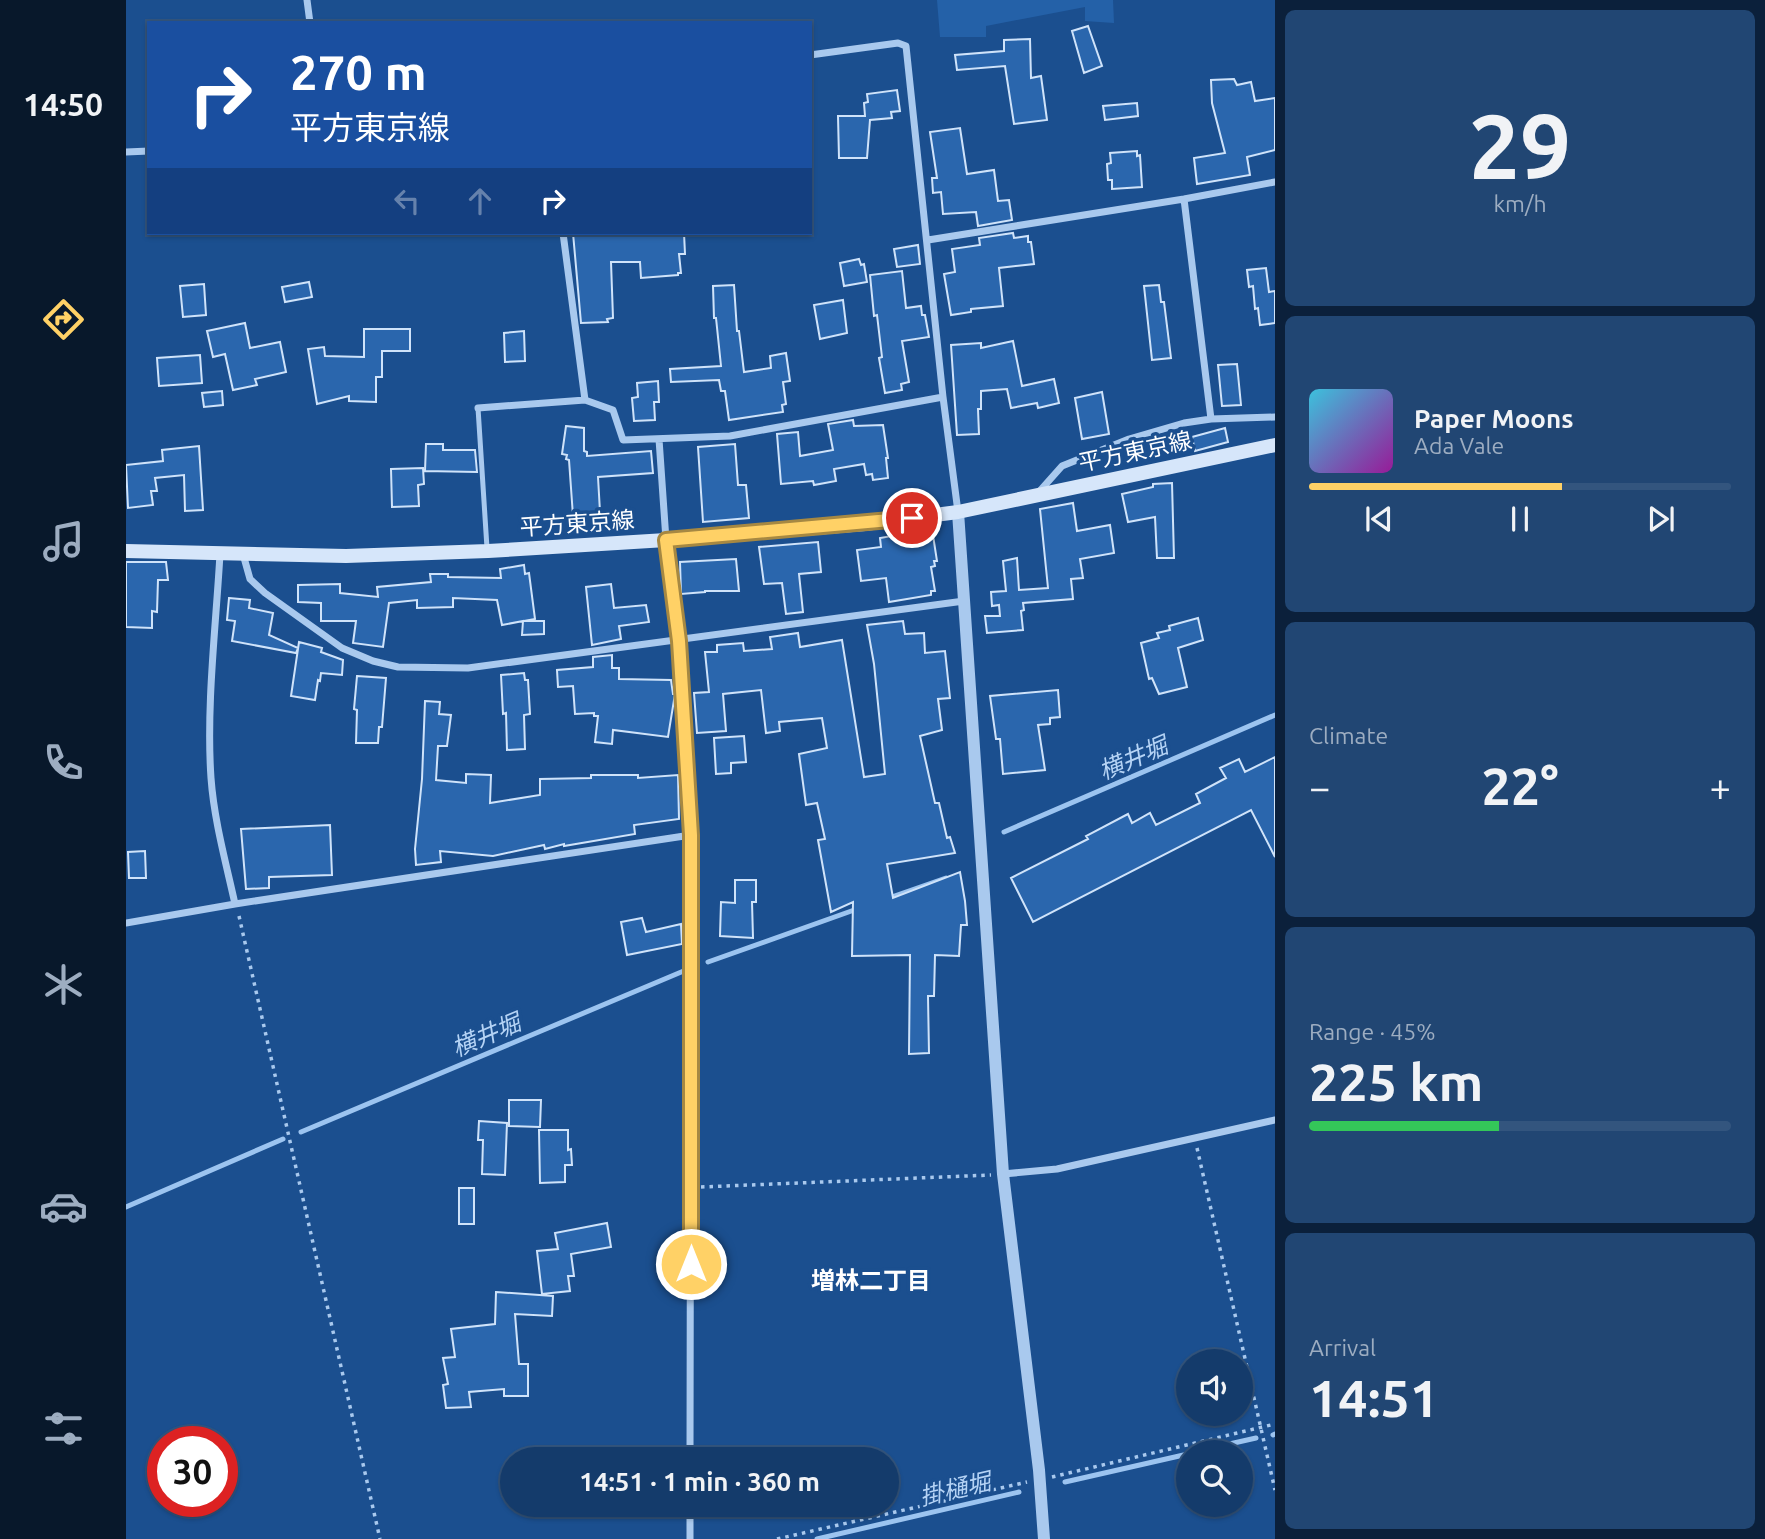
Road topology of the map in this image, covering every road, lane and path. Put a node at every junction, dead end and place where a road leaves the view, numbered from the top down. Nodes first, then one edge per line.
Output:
1 (307, 0) edge
2 (310, 21) edge
3 (812, 55) edge
4 (147, 151) edge
5 (126, 152) edge
6 (1275, 182) edge
7 (1184, 200) junction
8 (563, 235) edge
9 (928, 240) junction
10 (943, 397) junction
11 (584, 400) junction
12 (478, 408) joint
13 (1275, 417) edge
14 (1211, 419) junction
15 (659, 439) junction
16 (1275, 445) edge
17 (1035, 496) junction
18 (958, 512) junction
19 (666, 540) junction
20 (126, 551) edge
21 (488, 551) junction
22 (220, 554) junction
23 (243, 554) junction
24 (964, 601) junction
25 (679, 641) junction
26 (691, 835) junction
27 (235, 904) junction
28 (126, 923) edge
29 (1275, 1120) edge
30 (1195, 1139) junction
31 (1003, 1174) junction
32 (692, 1187) junction
33 (690, 1447) edge
34 (1275, 1490) edge
35 (690, 1517) edge
36 (380, 1539) edge
37 (690, 1539) edge
38 (1044, 1539) edge

1 - 2 street
3 - 9 street
4 - 5 street
6 - 7 street
7 - 9 street
7 - 14 street
8 - 11 street
9 - 10 street
10 - 15 street
10 - 18 street
11 - 12 street
11 - 15 street
12 - 21 lane
13 - 14 street
14 - 17 street
15 - 19 street
16 - 17 main road, 平方東京線
17 - 18 main road, 平方東京線
18 - 19 main road, 平方東京線
18 - 24 street
19 - 21 main road, 平方東京線
19 - 25 street
20 - 22 main road, 平方東京線
21 - 23 main road, 平方東京線
22 - 23 main road, 平方東京線
22 - 27 street
23 - 25 street
24 - 25 street
24 - 31 street
25 - 26 street
26 - 27 street
26 - 32 street
27 - 28 street
27 - 36 path
29 - 30 street
30 - 31 street
30 - 34 path
31 - 32 path
31 - 38 street
32 - 33 street
35 - 37 street

